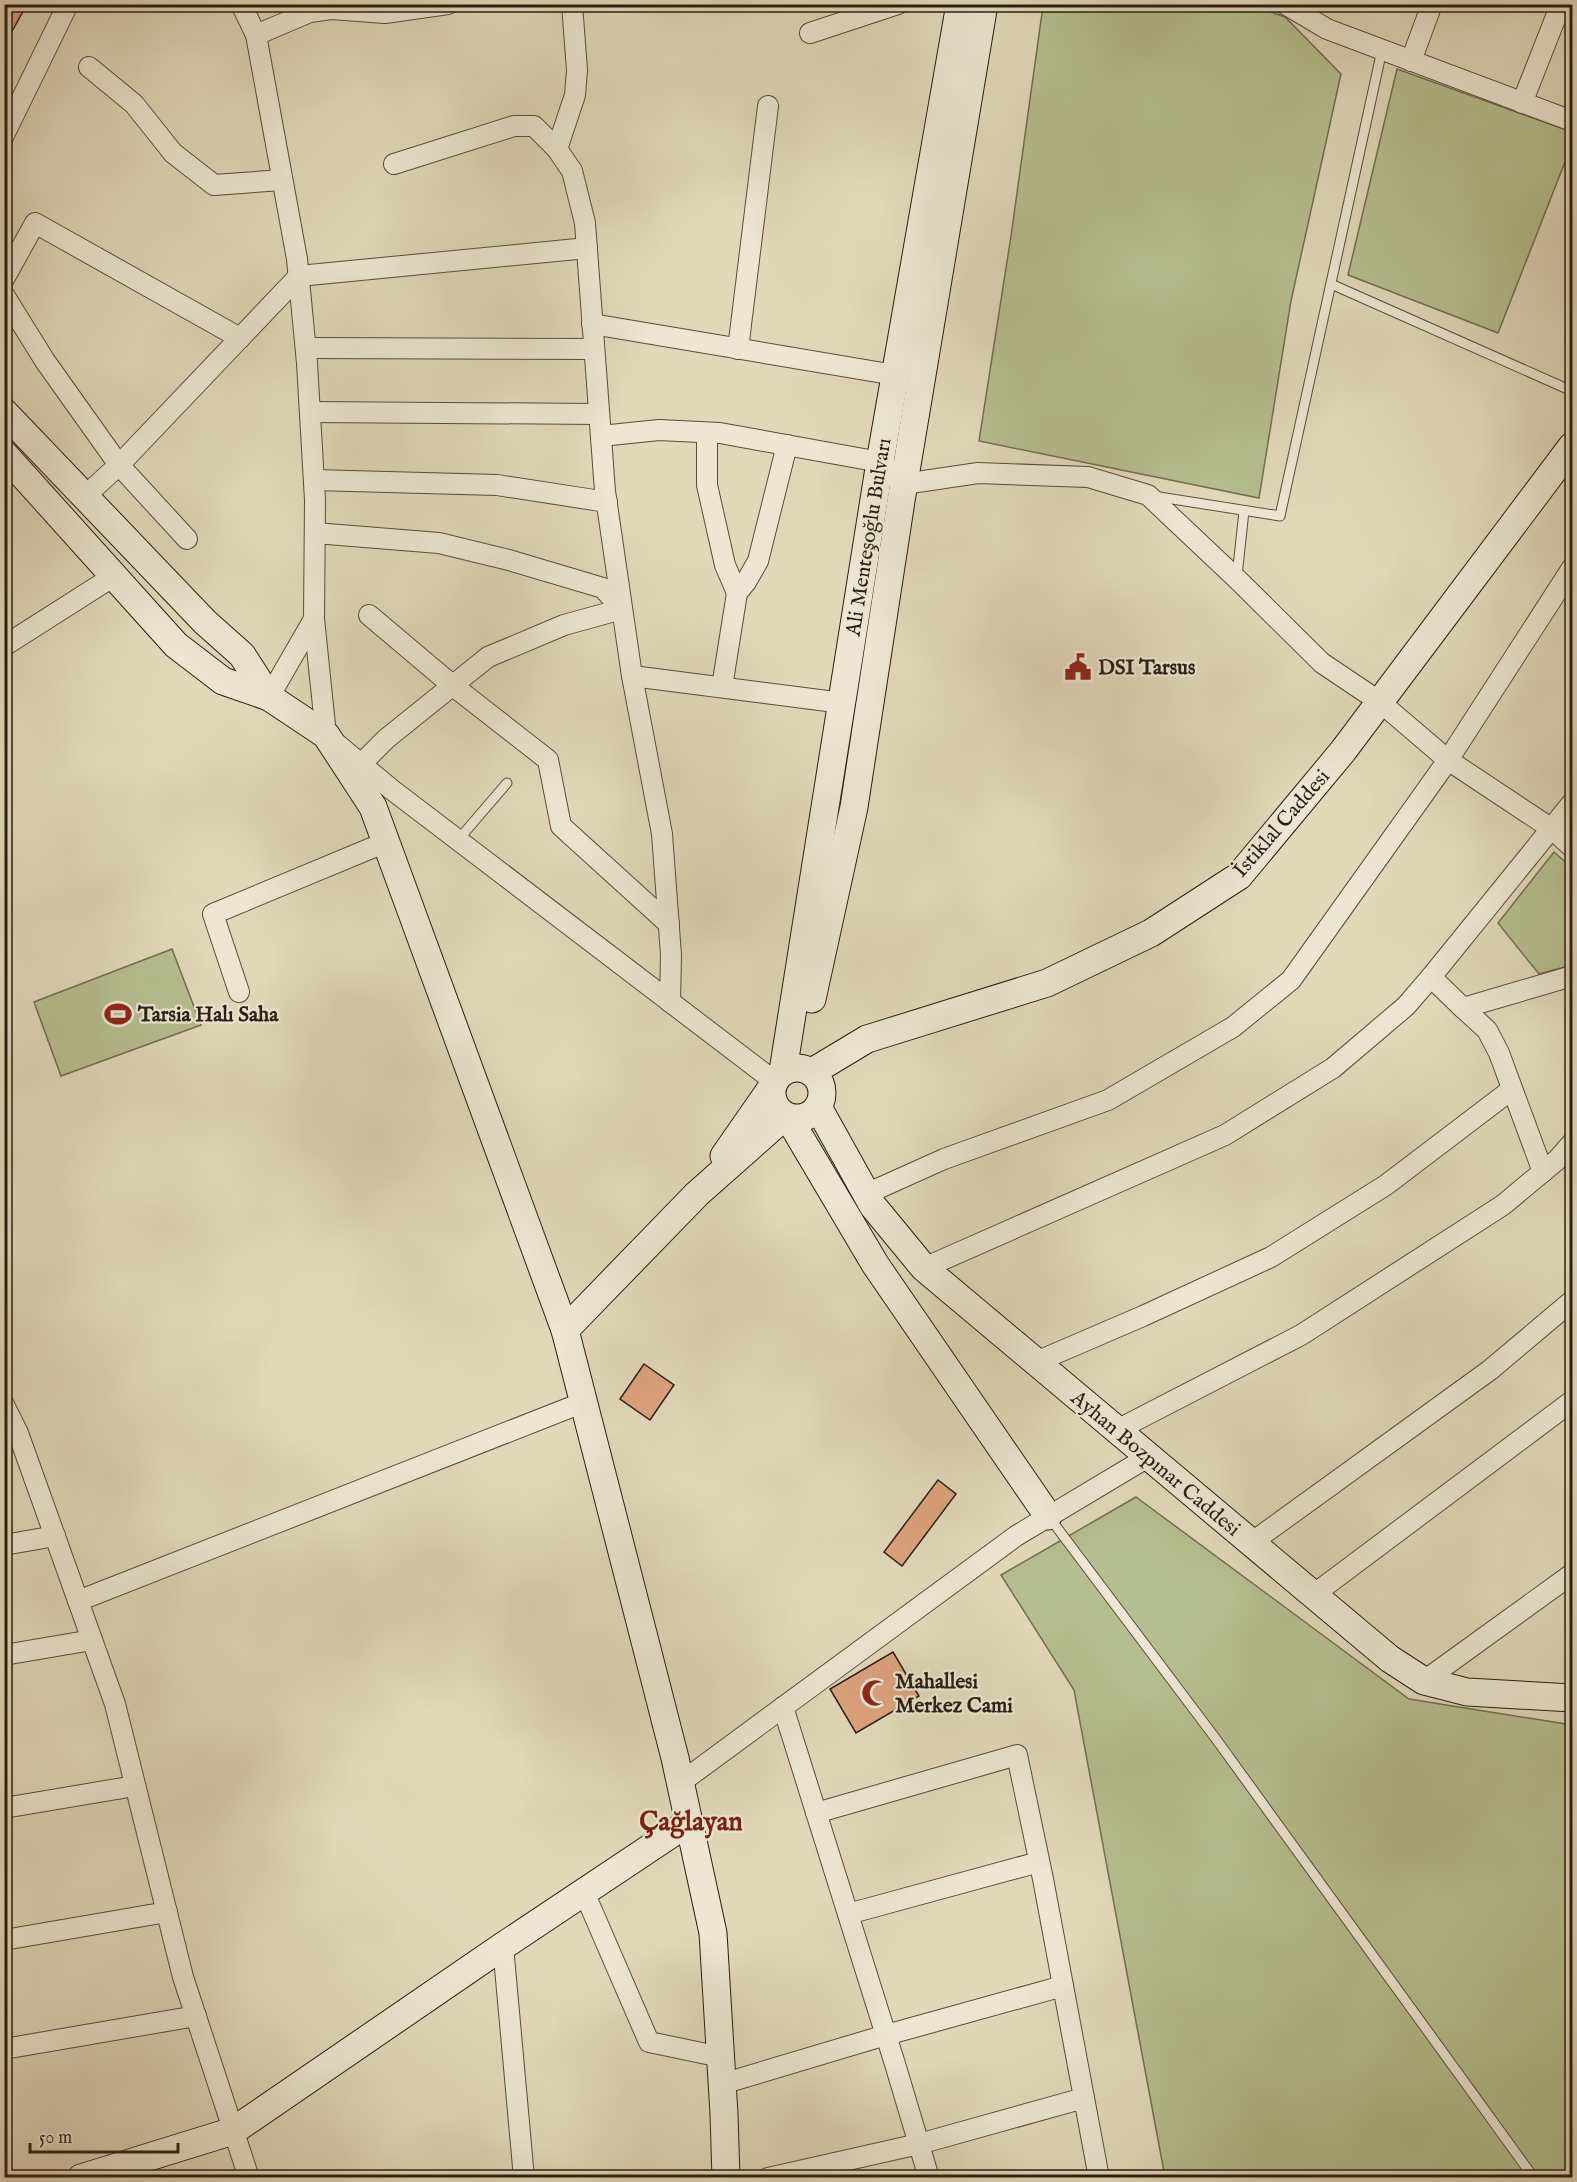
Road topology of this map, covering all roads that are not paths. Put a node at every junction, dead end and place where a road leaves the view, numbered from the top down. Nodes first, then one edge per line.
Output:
1 (68, 4) edge
2 (241, 4) edge
3 (448, 4) edge
4 (572, 4) edge
5 (898, 4) edge
6 (960, 4) edge
7 (984, 4) edge
8 (1285, 4) edge
9 (1432, 4) edge
10 (1561, 4) edge
11 (810, 33) dead end
12 (256, 35) junction
13 (1382, 50) junction
14 (1411, 61) junction
15 (89, 67) dead end
16 (1522, 103) junction
17 (768, 106) dead end
18 (1572, 121) edge
19 (4, 135) edge
20 (557, 148) junction
21 (394, 164) dead end
22 (282, 180) junction
23 (586, 248) junction
24 (299, 276) junction
25 (4, 279) edge
26 (1331, 284) junction
27 (4, 295) edge
28 (592, 324) junction
29 (240, 338) junction
30 (306, 348) junction
31 (594, 349) junction
32 (738, 349) junction
33 (894, 375) junction
34 (1572, 391) edge
35 (4, 412) edge
36 (310, 412) junction
37 (599, 414) junction
38 (707, 432) junction
39 (601, 436) junction
40 (787, 445) junction
41 (1572, 446) edge
42 (5, 454) edge
43 (880, 462) junction
44 (118, 465) junction
45 (314, 480) junction
46 (904, 484) junction
47 (1148, 495) junction
48 (84, 497) junction
49 (607, 502) junction
50 (1244, 511) junction
51 (315, 533) junction
52 (187, 538) dead end
53 (1572, 568) edge
54 (114, 576) junction
55 (1236, 578) junction
56 (737, 593) junction
57 (622, 609) junction
58 (369, 615) dead end
59 (314, 619) junction
60 (4, 646) edge
61 (633, 676) junction
62 (452, 685) junction
63 (722, 687) junction
64 (269, 697) junction
65 (1380, 702) junction
66 (843, 703) junction
67 (326, 735) junction
68 (1448, 760) junction
69 (361, 764) junction
70 (507, 783) dead end
71 (1572, 803) edge
72 (1552, 829) junction
73 (458, 840) junction
74 (386, 842) junction
75 (1572, 847) edge
76 (669, 924) junction
77 (1572, 976) edge
78 (1431, 977) junction
79 (239, 992) dead end
80 (670, 1002) junction
81 (1463, 1008) junction
82 (787, 1076) junction
83 (1511, 1090) junction
84 (818, 1107) junction
85 (787, 1116) junction
86 (1572, 1143) edge
87 (1544, 1172) junction
88 (697, 1194) junction
89 (866, 1194) junction
90 (868, 1253) junction
91 (924, 1268) junction
92 (1572, 1301) edge
93 (565, 1330) junction
94 (1036, 1362) junction
95 (1572, 1401) edge
96 (584, 1402) junction
97 (4, 1405) edge
98 (1117, 1430) junction
99 (11, 1434) edge
100 (1148, 1456) junction
101 (1048, 1516) junction
102 (55, 1536) junction
103 (1251, 1543) junction
104 (4, 1545) edge
105 (1572, 1574) edge
106 (1313, 1596) junction
107 (78, 1601) junction
108 (92, 1640) junction
109 (4, 1654) edge
110 (1424, 1681) junction
111 (1568, 1693) edge
112 (783, 1707) junction
113 (680, 1783) junction
114 (135, 1786) junction
115 (4, 1808) edge
116 (816, 1813) junction
117 (689, 1822) junction
118 (1039, 1862) junction
119 (584, 1892) junction
120 (166, 1912) junction
121 (848, 1914) junction
122 (4, 1940) edge
123 (503, 1946) junction
124 (1063, 1986) junction
125 (196, 2016) junction
126 (886, 2035) junction
127 (4, 2049) edge
128 (721, 2057) junction
129 (722, 2084) junction
130 (1084, 2098) junction
131 (233, 2132) junction
132 (919, 2144) junction
133 (81, 2178) edge
134 (249, 2178) edge
135 (524, 2178) edge
136 (726, 2178) edge
137 (768, 2178) edge
138 (929, 2178) edge
139 (1099, 2178) edge
140 (1534, 2178) edge

1 - 19 street
2 - 12 street
3 - 12 street
4 - 20 street
5 - 11 street
6 - 33 street, Ali Menteşoğlu Bulvarı
7 - 46 street, Ali Menteşoğlu Bulvarı
8 - 13 street
9 - 14 street
10 - 16 street
12 - 22 street
13 - 14 street
13 - 26 lane
14 - 16 street
15 - 22 street
16 - 18 street
17 - 32 street
20 - 21 street
20 - 23 street
22 - 24 street
23 - 24 street
23 - 28 street
24 - 29 street
24 - 30 street
25 - 29 street
26 - 34 lane
26 - 50 lane
27 - 44 street
28 - 31 street
28 - 32 street
29 - 44 street
30 - 31 street
30 - 36 street
31 - 37 street
32 - 33 street
33 - 43 street, Ali Menteşoğlu Bulvarı
35 - 48 street
36 - 37 street
36 - 45 street
37 - 39 street
38 - 39 street
38 - 40 street
38 - 56 street
39 - 49 street
40 - 43 street
40 - 56 street
41 - 65 street, İstiklal Caddesi
42 - 54 street
43 - 46 street
43 - 66 street, Ali Menteşoğlu Bulvarı
44 - 48 street
44 - 52 street
45 - 49 street
45 - 51 street
46 - 47 street
46 - 82 street, Ali Menteşoğlu Bulvarı
47 - 50 lane
47 - 55 street
48 - 64 street
49 - 57 street
50 - 55 lane
51 - 57 street
51 - 59 street
53 - 68 street
54 - 60 street
54 - 64 street
55 - 65 street
56 - 63 street
57 - 61 street
57 - 62 street
58 - 62 street
59 - 64 street
59 - 67 street
61 - 63 street
61 - 76 street
62 - 69 street
62 - 76 street
63 - 66 street
64 - 67 street
65 - 68 street
65 - 82 street, İstiklal Caddesi
66 - 82 street, Ali Menteşoğlu Bulvarı
67 - 69 street
67 - 74 street
68 - 72 street
68 - 89 street
69 - 73 street
70 - 73 lane
71 - 72 street
72 - 75 street
72 - 78 street
73 - 80 street
74 - 79 street
74 - 93 street
76 - 80 street
77 - 81 street
78 - 81 street
78 - 91 street
80 - 82 street
81 - 83 street
82 - 84 street
82 - 85 street
82 - 88 street
83 - 87 street
83 - 94 street
84 - 85 street
84 - 89 street, Ayhan Bozpınar Caddesi
85 - 88 street
85 - 90 street
86 - 87 street
87 - 98 street
88 - 93 street
89 - 91 street, Ayhan Bozpınar Caddesi
90 - 91 street
90 - 101 street
91 - 94 street, Ayhan Bozpınar Caddesi
92 - 103 street
93 - 96 street
94 - 98 street, Ayhan Bozpınar Caddesi
95 - 106 street
96 - 107 street
96 - 113 street
97 - 99 street
98 - 100 street, Ayhan Bozpınar Caddesi
99 - 102 street
100 - 101 street
100 - 103 street, Ayhan Bozpınar Caddesi
101 - 112 street
101 - 140 lane
102 - 104 street
102 - 107 street
103 - 106 street, Ayhan Bozpınar Caddesi
105 - 110 street
106 - 110 street, Ayhan Bozpınar Caddesi
107 - 108 street
108 - 109 street
108 - 114 street
110 - 111 street, Ayhan Bozpınar Caddesi
112 - 113 street
112 - 116 street
113 - 117 street
114 - 115 street
114 - 120 street
116 - 118 street
116 - 121 street
117 - 119 street
117 - 128 street
118 - 121 street
118 - 124 street
119 - 123 street
119 - 128 street
120 - 122 street
120 - 125 street
121 - 126 street
123 - 131 street
123 - 135 street
124 - 126 street
124 - 130 street
125 - 127 street
125 - 131 street
126 - 129 street
126 - 132 street
128 - 129 street
129 - 136 street
130 - 132 street
130 - 139 street
131 - 133 street
131 - 134 street
132 - 137 street
132 - 138 street

